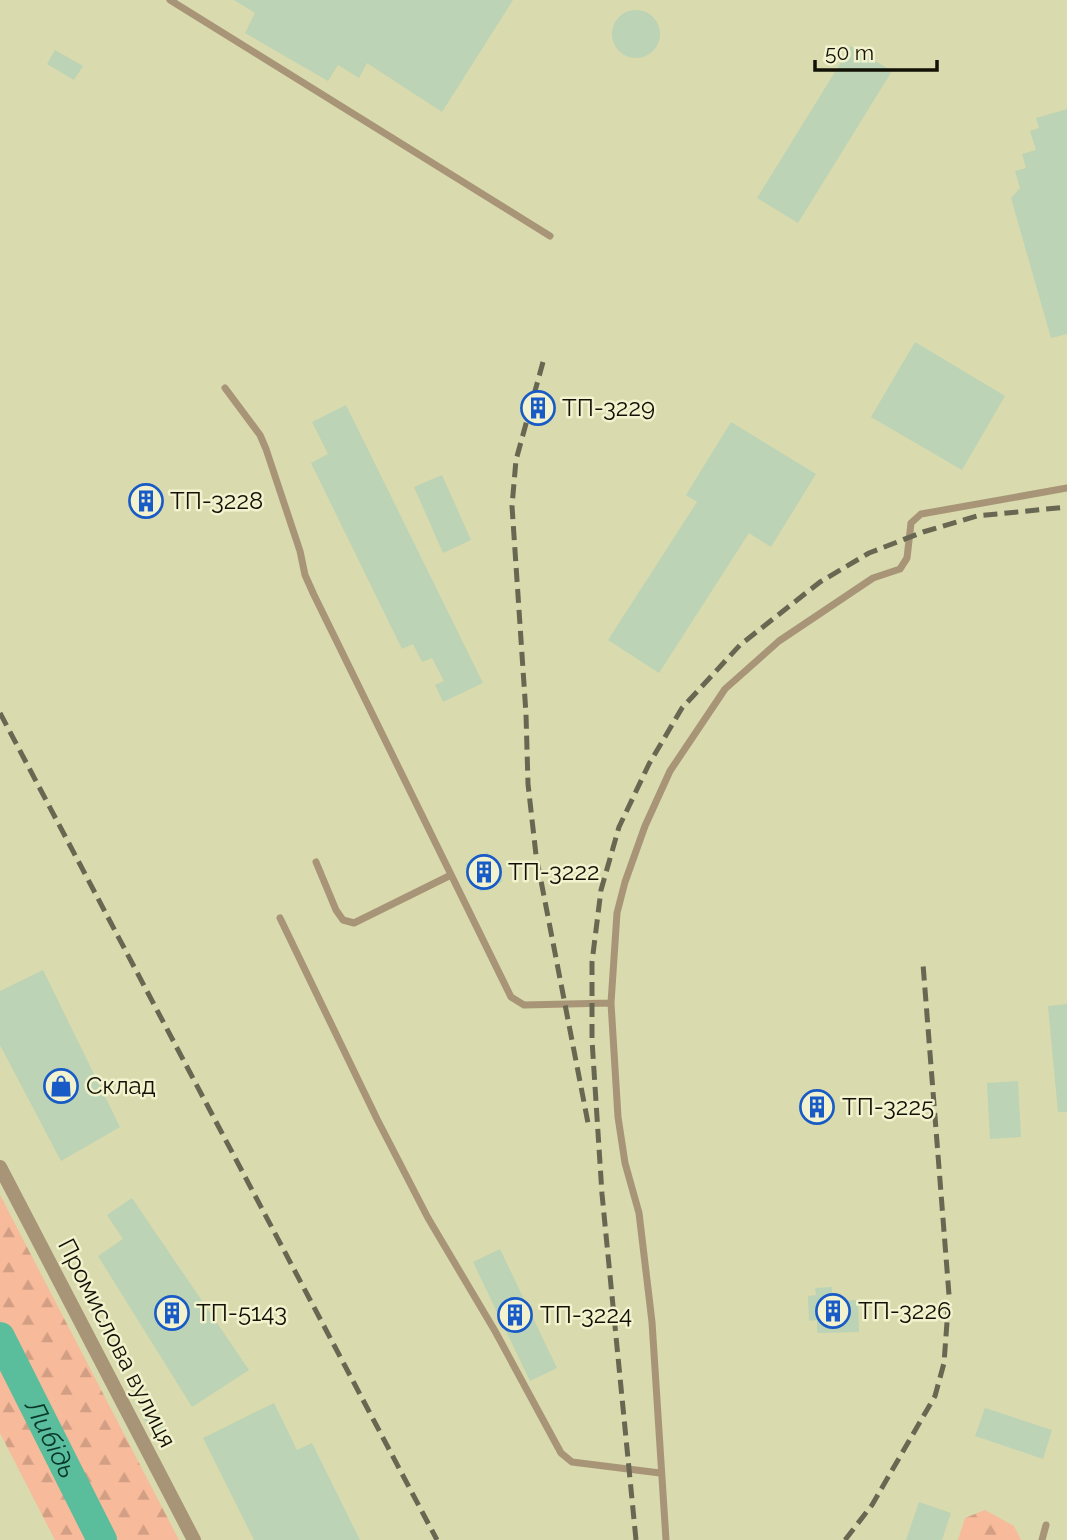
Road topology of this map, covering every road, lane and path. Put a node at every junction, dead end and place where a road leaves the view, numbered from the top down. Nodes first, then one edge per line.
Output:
1 (170, 0) edge
2 (550, 236) dead end
3 (225, 388) dead end
4 (1067, 488) edge
5 (316, 862) dead end
6 (451, 876) junction
7 (280, 918) dead end
8 (611, 1003) junction
9 (0, 1167) edge
10 (660, 1473) junction
11 (1046, 1525) dead end
12 (194, 1540) edge
13 (666, 1540) edge
14 (1042, 1540) edge

1 - 2 lane
3 - 6 lane
4 - 8 lane
5 - 6 lane
6 - 8 lane
7 - 10 lane
8 - 10 lane
9 - 12 street, Промислова вулиця
10 - 13 lane
11 - 14 lane

